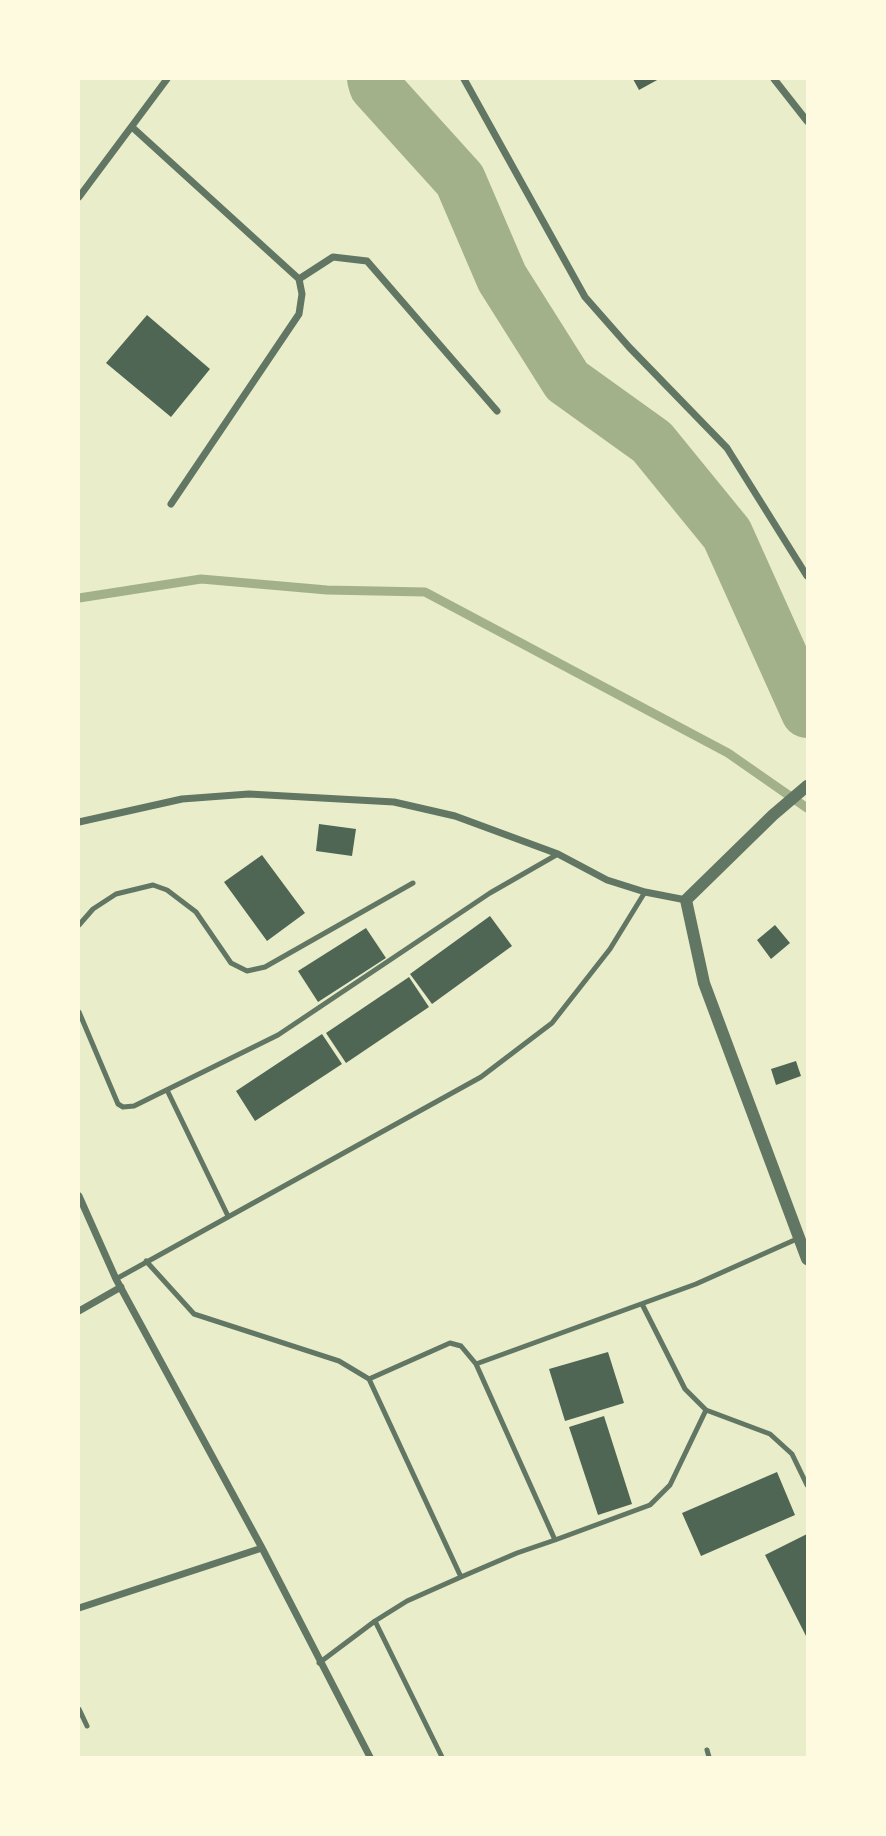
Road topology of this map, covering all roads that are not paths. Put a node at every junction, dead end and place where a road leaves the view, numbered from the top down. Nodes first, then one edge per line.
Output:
1 (165, 79) edge
2 (464, 79) edge
3 (774, 79) edge
4 (807, 121) edge
5 (132, 127) junction
6 (79, 197) edge
7 (299, 279) junction
8 (497, 411) dead end
9 (171, 504) dead end
10 (807, 576) edge
11 (807, 786) edge
12 (79, 822) edge
13 (558, 854) junction
14 (413, 883) dead end
15 (645, 892) junction
16 (686, 900) junction
17 (79, 925) edge
18 (79, 1016) edge
19 (167, 1090) junction
20 (79, 1196) edge
21 (228, 1216) junction
22 (799, 1238) junction
23 (807, 1259) edge
24 (146, 1261) junction
25 (116, 1279) junction
26 (121, 1287) junction
27 (642, 1304) junction
28 (79, 1311) edge
29 (475, 1364) junction
30 (369, 1379) junction
31 (706, 1409) junction
32 (807, 1485) edge
33 (555, 1540) junction
34 (262, 1549) junction
35 (461, 1577) junction
36 (79, 1608) edge
37 (375, 1621) junction
38 (319, 1663) junction
39 (79, 1709) edge
40 (87, 1726) dead end
41 (707, 1750) dead end
42 (370, 1757) edge
43 (442, 1757) edge
44 (709, 1757) edge

1 - 5 street
2 - 10 street
3 - 4 street
5 - 6 street
5 - 7 street
7 - 8 street
7 - 9 street
11 - 16 street
12 - 13 street
13 - 15 street
13 - 19 lane
14 - 17 lane
15 - 16 street
15 - 21 lane
16 - 22 street
18 - 19 lane
19 - 21 lane
20 - 25 street
21 - 24 lane
22 - 23 street
22 - 27 lane
24 - 25 lane
24 - 30 lane
25 - 26 street
26 - 28 street
26 - 34 street
27 - 29 lane
27 - 31 lane
29 - 30 lane
29 - 33 lane
30 - 35 lane
31 - 32 lane
31 - 33 lane
33 - 35 lane
34 - 36 street
34 - 38 street
35 - 37 lane
37 - 38 lane
37 - 43 lane
38 - 42 street
39 - 40 lane
41 - 44 lane

